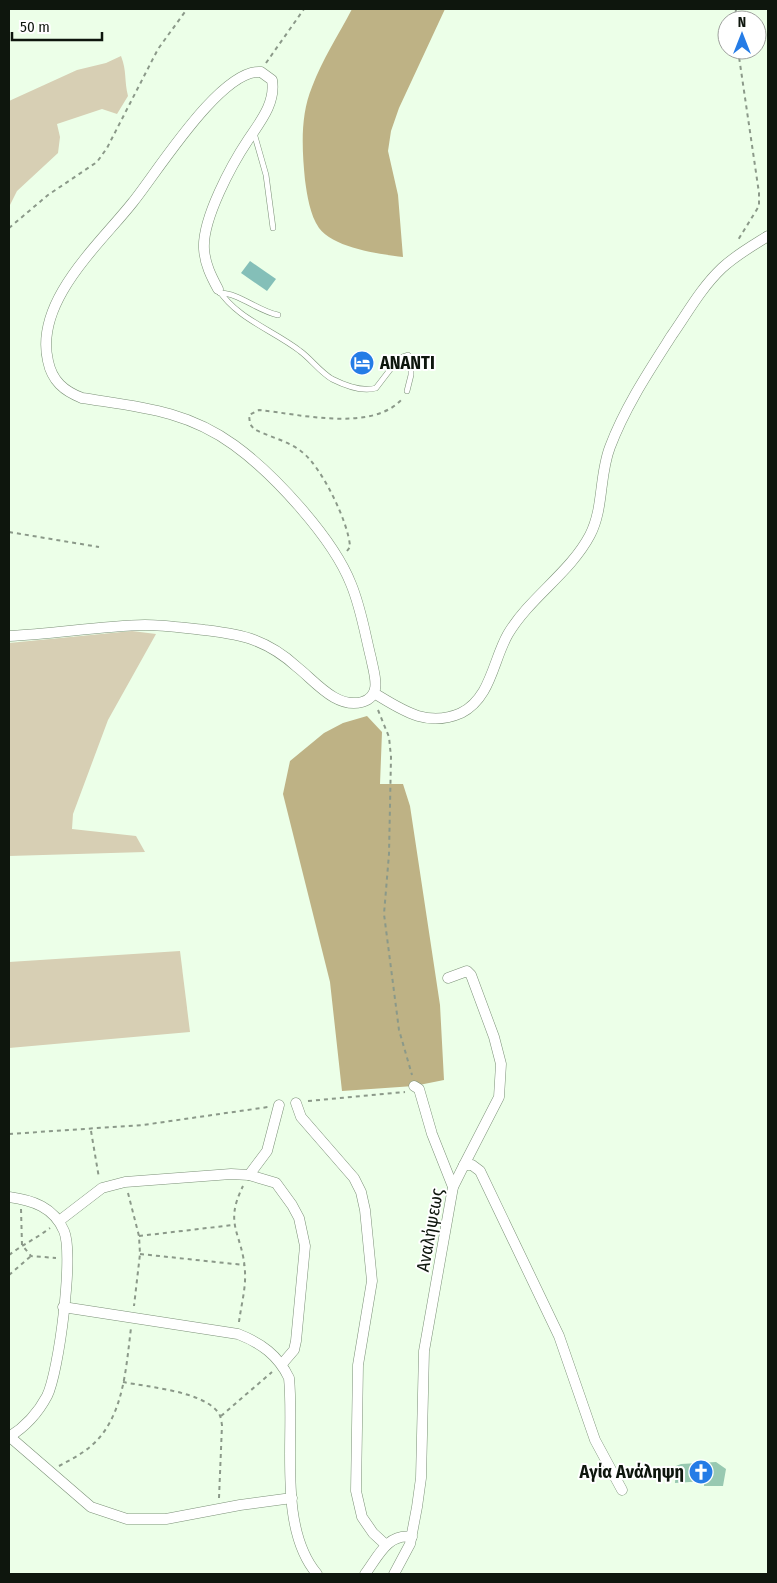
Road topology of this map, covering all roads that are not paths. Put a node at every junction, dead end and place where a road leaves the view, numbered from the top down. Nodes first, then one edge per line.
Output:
1 (254, 131) junction
2 (274, 228) dead end
3 (768, 236) edge
4 (219, 291) junction
5 (278, 315) dead end
6 (407, 391) road end
7 (9, 636) edge
8 (373, 695) junction
9 (448, 978) dead end
10 (417, 1087) road end
11 (296, 1103) road end
12 (279, 1105) road end
13 (464, 1165) junction
14 (249, 1175) junction
15 (453, 1187) junction
16 (9, 1197) edge
17 (59, 1221) junction
18 (63, 1307) junction
19 (282, 1364) junction
20 (9, 1437) edge
21 (622, 1490) dead end
22 (292, 1498) junction
23 (412, 1537) junction
24 (386, 1545) junction
25 (317, 1574) edge
26 (366, 1574) edge
27 (394, 1574) edge

1 - 2 lane
1 - 4 street
1 - 8 street
3 - 8 street
4 - 5 lane
4 - 6 lane
7 - 8 street
9 - 13 street, Αναλήψεως
10 - 15 street
11 - 24 street
12 - 14 street
13 - 15 street, Αναλήψεως
13 - 21 street
14 - 17 street
14 - 19 street
15 - 23 street, Αναλήψεως
16 - 17 street
17 - 18 street
18 - 19 street
18 - 20 street
19 - 22 street
20 - 22 street
22 - 25 street
23 - 24 street
23 - 27 street, Αναλήψεως
24 - 26 street

